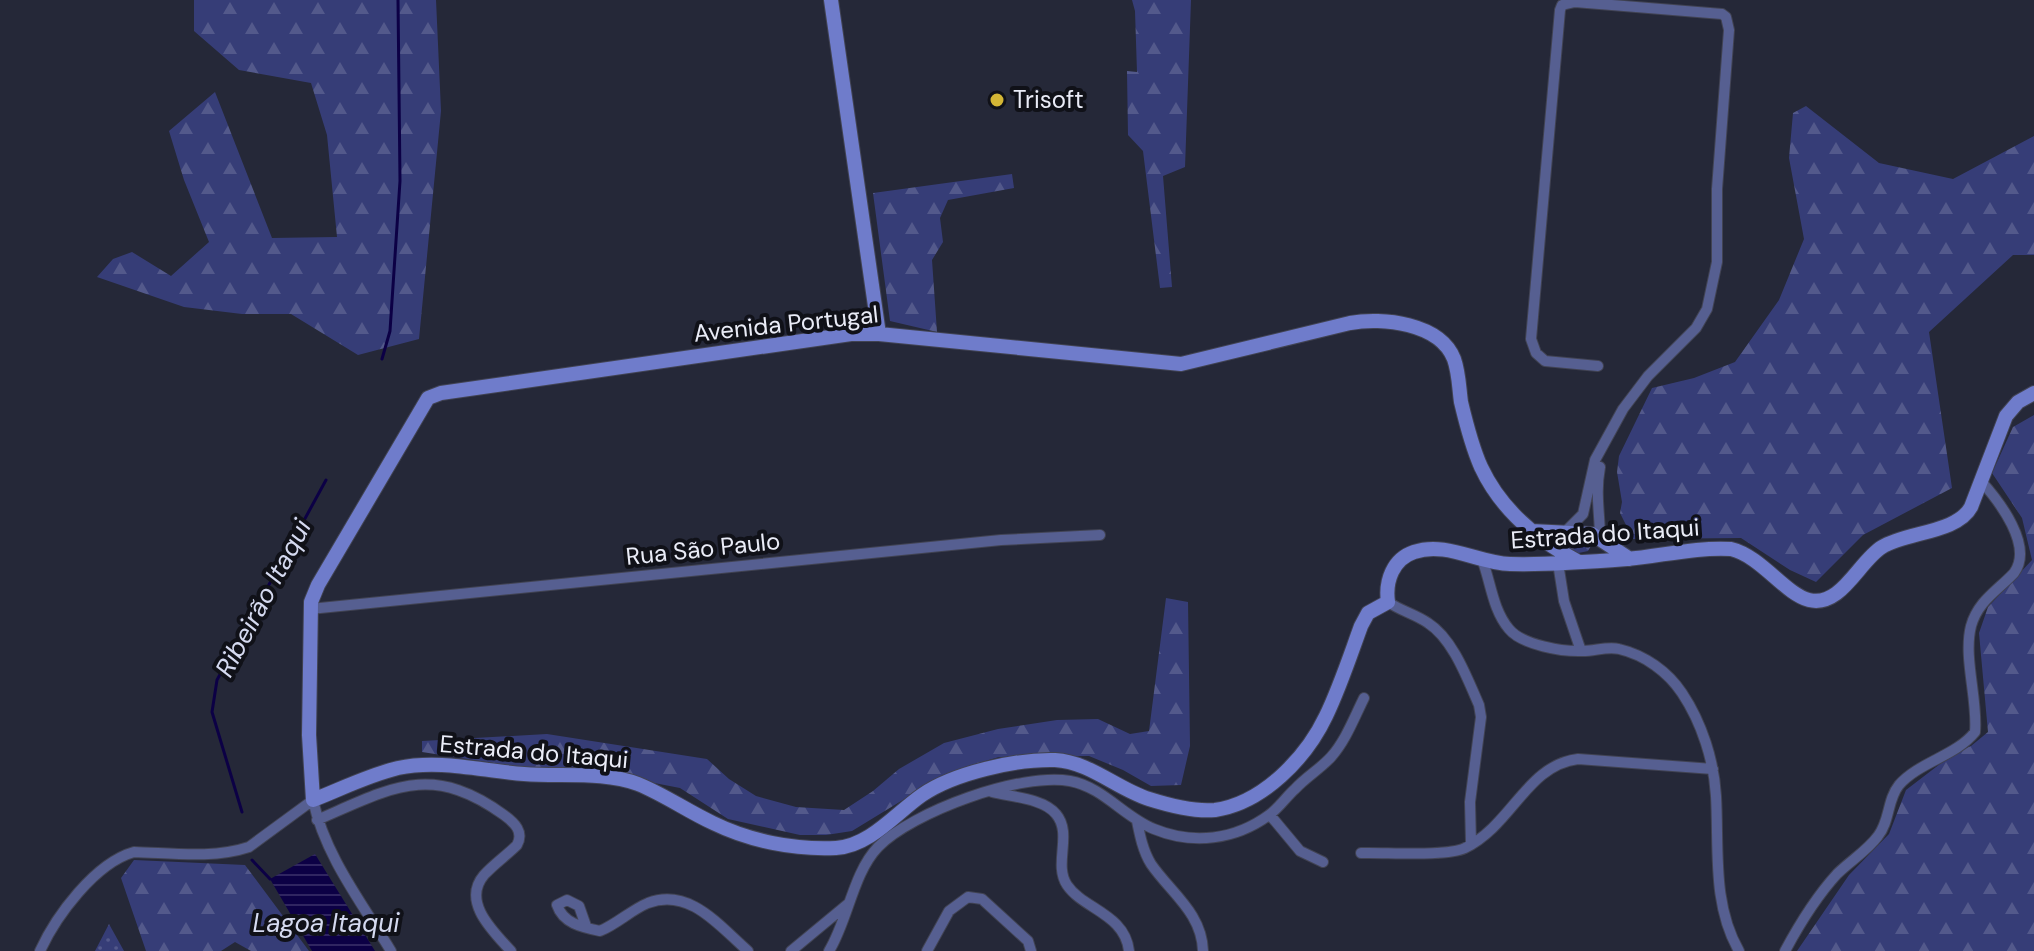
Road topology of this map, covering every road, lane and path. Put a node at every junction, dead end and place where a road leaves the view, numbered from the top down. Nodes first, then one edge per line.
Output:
1 (831, 0) edge
2 (879, 334) junction
3 (1598, 366) dead end
4 (2034, 393) edge
5 (1605, 438) junction
6 (1981, 481) junction
7 (1531, 531) junction
8 (1565, 532) junction
9 (1100, 535) dead end
10 (1600, 539) junction
11 (1557, 556) junction
12 (1630, 559) junction
13 (1577, 561) junction
14 (1483, 562) junction
15 (1388, 602) junction
16 (310, 609) junction
17 (1581, 651) junction
18 (1364, 698) dead end
19 (1713, 769) junction
20 (990, 792) junction
21 (313, 800) junction
22 (1270, 815) junction
23 (317, 820) junction
24 (1137, 821) junction
25 (1471, 844) junction
26 (1361, 853) dead end
27 (1323, 862) dead end
28 (850, 902) junction
29 (586, 926) dead end
30 (40, 951) edge
31 (391, 951) edge
32 (511, 951) edge
33 (748, 951) edge
34 (791, 951) edge
35 (829, 951) edge
36 (927, 951) edge
37 (1031, 951) edge
38 (1129, 951) edge
39 (1203, 951) edge
40 (1739, 951) edge
41 (1785, 951) edge

1 - 2 street
2 - 7 street, Avenida Portugal
2 - 16 street, Avenida Portugal
3 - 5 street
4 - 6 street
5 - 8 street
5 - 10 street
6 - 12 street, Estrada do Itaqui
6 - 41 street
7 - 8 street
7 - 11 street, Avenida Portugal
8 - 10 street
8 - 11 street
9 - 16 street, Rua São Paulo
10 - 12 street
10 - 13 street
11 - 13 street, Avenida Portugal
11 - 14 street, Estrada do Itaqui
11 - 17 street
12 - 13 street, Estrada do Itaqui
14 - 15 street, Estrada do Itaqui
14 - 17 street
15 - 21 street, Estrada do Itaqui
15 - 25 street
16 - 21 street, Avenida Portugal
17 - 19 street
18 - 22 street
19 - 25 street
19 - 40 street
20 - 24 street
20 - 28 street
20 - 38 street
21 - 23 street, Avenida Portugal
21 - 30 street, Estrada do Itaqui
22 - 24 street
22 - 27 street
23 - 31 street, Avenida Portugal
23 - 32 street
24 - 39 street
25 - 26 street
28 - 34 street
28 - 35 street
29 - 33 street
36 - 37 street

